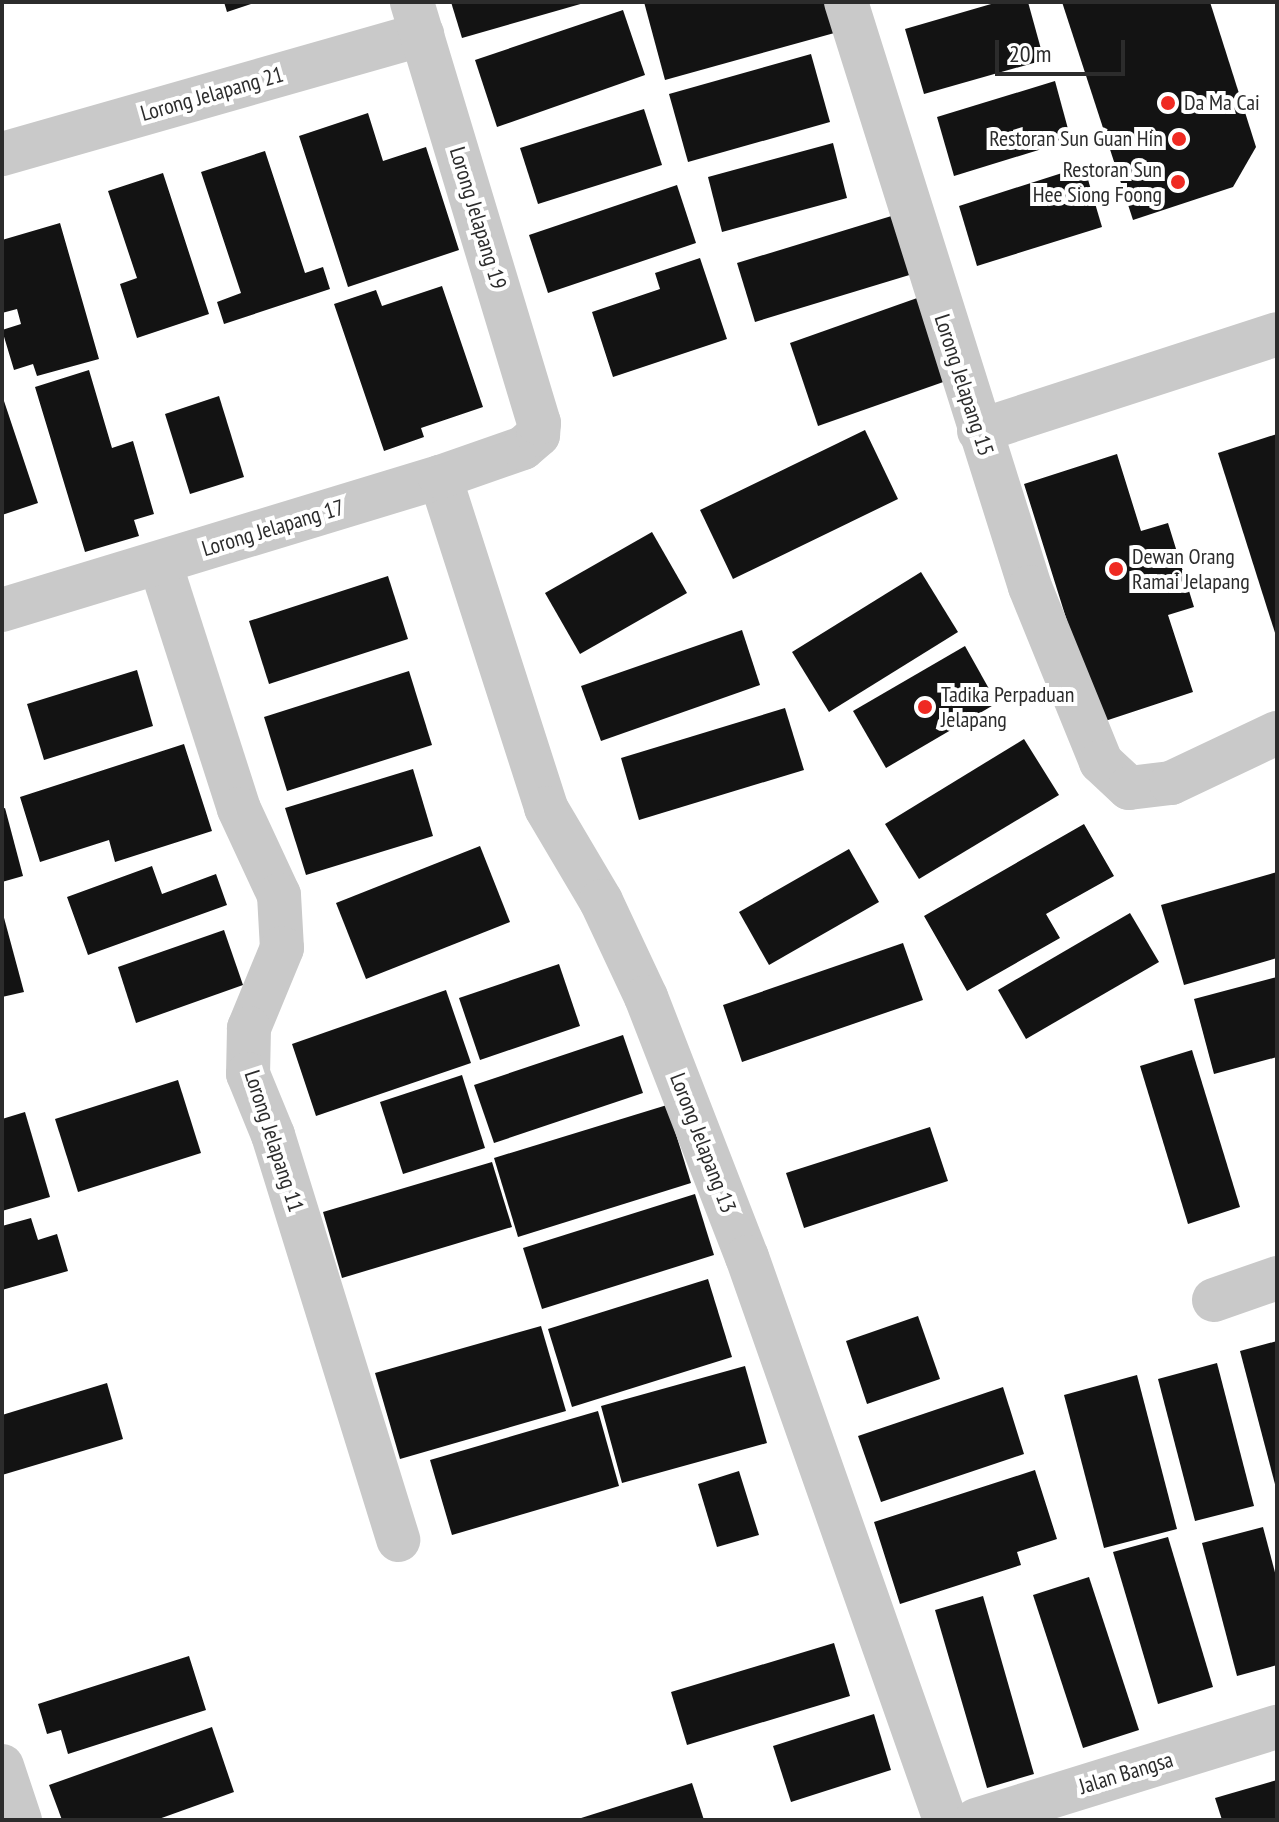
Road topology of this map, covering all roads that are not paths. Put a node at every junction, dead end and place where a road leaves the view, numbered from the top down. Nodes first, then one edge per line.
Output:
1 (846, 2) edge
2 (417, 18) edge
3 (2, 154) edge
4 (1277, 334) edge
5 (979, 431) junction
6 (538, 435) joint
7 (440, 477) junction
8 (160, 563) junction
9 (2, 610) edge
10 (1277, 733) edge
11 (1277, 1278) edge
12 (1214, 1300) dead end
13 (398, 1540) dead end
14 (1277, 1727) edge
15 (2, 1766) edge
16 (999, 1816) edge
17 (20, 1820) edge
18 (945, 1820) edge

1 - 5 street, Lorong Jelapang 15
2 - 3 street, Lorong Jelapang 21
2 - 6 street, Lorong Jelapang 19
4 - 5 street
5 - 10 street, Lorong Jelapang 15
6 - 7 street, Lorong Jelapang 17
7 - 8 street, Lorong Jelapang 17
7 - 18 street, Lorong Jelapang 13
8 - 9 street, Lorong Jelapang 17
8 - 13 street, Lorong Jelapang 11
11 - 12 street
14 - 16 street, Jalan Bangsa
15 - 17 street

